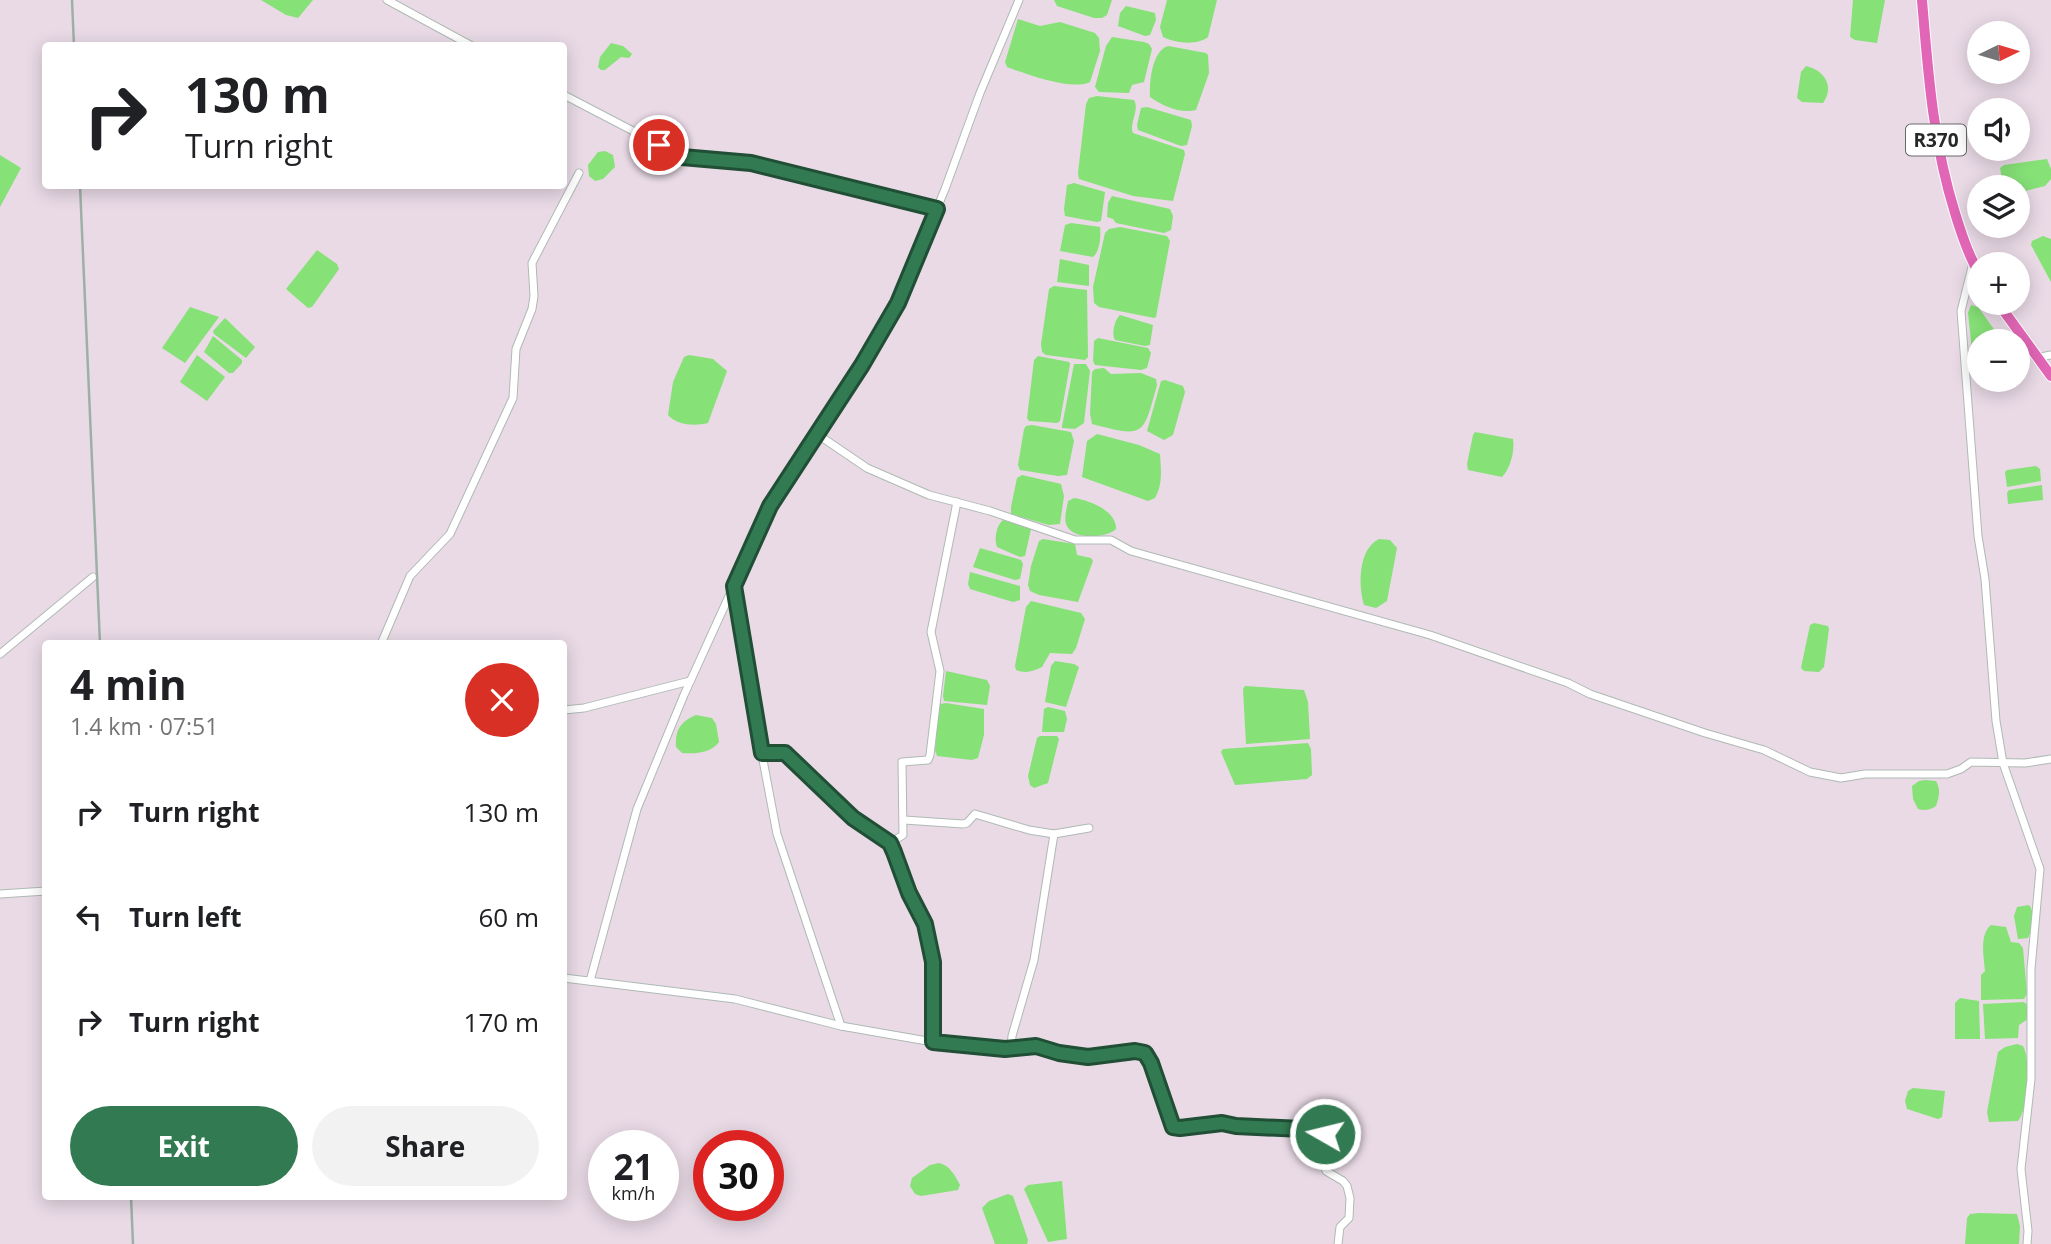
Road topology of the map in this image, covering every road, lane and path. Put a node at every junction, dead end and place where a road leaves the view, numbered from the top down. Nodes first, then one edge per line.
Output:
1 (387, 0) edge
2 (1019, 0) edge
3 (1922, 0) edge
4 (465, 42) edge
5 (567, 97) edge
6 (579, 173) dead end
7 (937, 209) junction
8 (1970, 252) edge
9 (1967, 294) edge
10 (2006, 315) edge
11 (2051, 355) edge
12 (2036, 358) junction
13 (2051, 376) edge
14 (817, 434) junction
15 (957, 502) junction
16 (93, 577) dead end
17 (734, 586) junction
18 (383, 640) edge
19 (0, 654) edge
20 (690, 681) junction
21 (567, 710) edge
22 (762, 753) junction
23 (2051, 760) edge
24 (2003, 763) junction
25 (904, 820) junction
26 (1089, 828) dead end
27 (1054, 834) junction
28 (890, 843) junction
29 (42, 891) edge
30 (0, 894) edge
31 (567, 978) edge
32 (590, 981) junction
33 (841, 1027) junction
34 (933, 1042) junction
35 (1012, 1048) junction
36 (1338, 1244) edge
37 (2027, 1244) edge

1 - 4 street
2 - 7 street
3 - 8 main road, R370
5 - 7 street
6 - 18 street
7 - 14 street
9 - 24 street
10 - 12 main road
11 - 12 street
12 - 13 main road
14 - 15 street
14 - 17 street
15 - 24 street
15 - 25 street
16 - 19 street
17 - 20 street
17 - 22 street
20 - 21 street
20 - 32 street
22 - 28 street
22 - 33 street
23 - 24 street
24 - 37 street
25 - 27 street
25 - 28 street
26 - 27 street
27 - 35 street
28 - 34 street
29 - 30 street
31 - 32 street
32 - 33 street
33 - 34 street
34 - 35 street
35 - 36 street

